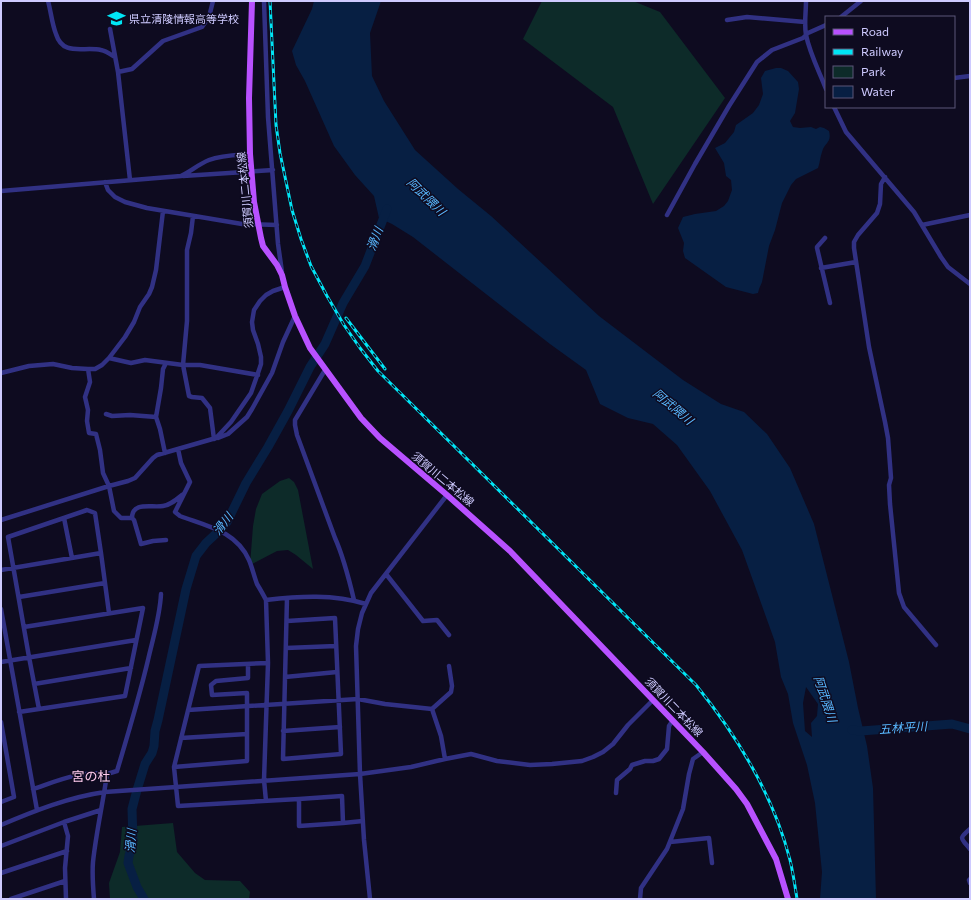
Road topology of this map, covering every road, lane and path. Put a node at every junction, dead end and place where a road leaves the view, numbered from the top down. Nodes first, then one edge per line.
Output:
1 (48, 1) edge
2 (213, 1) edge
3 (252, 1) edge
4 (264, 1) edge
5 (806, 1) edge
6 (861, 1) edge
7 (842, 16) edge
8 (727, 20) dead end
9 (805, 22) junction
10 (825, 25) edge
11 (110, 29) dead end
12 (806, 35) junction
13 (115, 57) junction
14 (118, 72) junction
15 (970, 76) edge
16 (955, 78) edge
17 (825, 86) edge
18 (834, 108) edge
19 (250, 154) junction
20 (273, 170) junction
21 (252, 172) junction
22 (181, 176) junction
23 (885, 177) junction
24 (130, 180) junction
25 (105, 182) junction
26 (1, 191) edge
27 (162, 211) junction
28 (667, 215) dead end
29 (970, 215) edge
30 (192, 216) junction
31 (258, 224) junction
32 (277, 225) junction
33 (922, 225) junction
34 (825, 238) dead end
35 (856, 262) junction
36 (821, 268) junction
37 (282, 274) junction
38 (970, 284) edge
39 (285, 287) junction
40 (830, 303) dead end
41 (295, 316) junction
42 (109, 358) junction
43 (166, 363) junction
44 (183, 365) junction
45 (324, 368) junction
46 (88, 370) junction
47 (1, 373) edge
48 (258, 375) junction
49 (106, 414) dead end
50 (156, 417) junction
51 (215, 439) junction
52 (178, 449) junction
53 (165, 453) junction
54 (109, 486) junction
55 (184, 495) junction
56 (447, 495) junction
57 (64, 518) junction
58 (132, 518) junction
59 (1, 520) edge
60 (166, 540) dead end
61 (101, 553) junction
62 (72, 558) junction
63 (14, 568) junction
64 (1, 570) edge
65 (386, 574) junction
66 (105, 583) junction
67 (161, 594) dead end
68 (19, 597) junction
69 (287, 598) junction
70 (266, 600) junction
71 (354, 600) junction
72 (366, 604) junction
73 (1, 609) edge
74 (109, 613) junction
75 (287, 621) junction
76 (24, 627) junction
77 (449, 635) dead end
78 (136, 640) junction
79 (936, 645) dead end
80 (336, 646) junction
81 (286, 648) junction
82 (29, 657) junction
83 (10, 661) junction
84 (1, 662) edge
85 (268, 663) junction
86 (248, 664) junction
87 (449, 666) dead end
88 (131, 668) junction
89 (337, 672) junction
90 (285, 677) junction
91 (34, 684) junction
92 (358, 699) junction
93 (339, 700) junction
94 (653, 700) junction
95 (284, 704) junction
96 (266, 706) junction
97 (248, 707) junction
98 (39, 709) junction
99 (432, 709) junction
100 (188, 710) junction
101 (19, 712) junction
102 (673, 720) junction
103 (1, 722) edge
104 (340, 727) junction
105 (284, 731) junction
106 (247, 734) junction
107 (2, 738) edge
108 (181, 738) junction
109 (703, 752) junction
110 (444, 759) junction
111 (174, 766) junction
112 (107, 774) junction
113 (360, 774) junction
114 (264, 780) junction
115 (176, 786) junction
116 (33, 789) junction
117 (105, 792) junction
118 (616, 793) dead end
119 (298, 799) junction
120 (266, 801) junction
121 (1, 802) edge
122 (37, 810) junction
123 (101, 810) junction
124 (363, 821) junction
125 (64, 822) junction
126 (343, 823) junction
127 (1, 825) edge
128 (970, 829) edge
129 (670, 842) junction
130 (1, 846) edge
131 (970, 849) edge
132 (67, 851) junction
133 (712, 863) dead end
134 (1, 873) edge
135 (970, 878) edge
136 (65, 881) junction
137 (970, 882) edge
138 (11, 899) edge
139 (66, 899) edge
140 (94, 899) edge
141 (370, 899) edge
142 (640, 899) edge
143 (788, 899) edge

1 - 13 street
2 - 14 street
3 - 19 main road, 須賀川二本松線
4 - 20 street
5 - 9 street
6 - 7 street
8 - 9 street
9 - 12 street
10 - 12 street
11 - 13 street
12 - 17 street
12 - 28 street
13 - 14 street
14 - 24 street
15 - 16 street
18 - 23 street
19 - 21 main road, 須賀川二本松線
19 - 22 street
20 - 21 street
20 - 32 street
21 - 22 street
21 - 31 main road, 須賀川二本松線
22 - 24 street
23 - 33 street
23 - 35 street
24 - 25 street
25 - 26 street
25 - 27 street
27 - 30 street
27 - 42 street
29 - 33 street
30 - 31 street
30 - 44 street
31 - 32 street
31 - 37 main road, 須賀川二本松線
32 - 37 street
33 - 38 street
34 - 36 street
35 - 36 street
35 - 79 street
36 - 40 street
37 - 39 main road, 須賀川二本松線
39 - 41 main road, 須賀川二本松線
39 - 48 street
41 - 45 main road, 須賀川二本松線
41 - 51 street
42 - 43 street
42 - 46 street
43 - 44 street
43 - 50 street
44 - 48 street
44 - 51 street
45 - 56 main road, 須賀川二本松線
45 - 71 street
46 - 47 street
46 - 54 street
48 - 51 street
49 - 50 street
50 - 53 street
51 - 52 street
52 - 53 street
52 - 55 street
53 - 54 street
54 - 58 street
54 - 59 street
55 - 58 street
55 - 70 street
56 - 65 street
56 - 94 main road, 須賀川二本松線
57 - 61 street
57 - 62 street
57 - 63 street
58 - 60 street
61 - 62 street
61 - 66 street
62 - 63 street
63 - 64 street
63 - 68 street
65 - 72 street
65 - 77 street
66 - 68 street
66 - 74 street
67 - 112 street
68 - 76 street
69 - 70 street
69 - 71 street
69 - 75 street
70 - 85 street
71 - 72 street
72 - 92 street
73 - 83 street
74 - 76 street
74 - 78 street
75 - 80 street
75 - 81 street
76 - 82 street
78 - 82 street
78 - 88 street
80 - 81 street
80 - 89 street
81 - 90 street
82 - 83 street
82 - 91 street
83 - 84 street
83 - 101 street
85 - 86 street
85 - 96 street
86 - 97 street
86 - 100 street
87 - 99 street
88 - 91 street
88 - 98 street
89 - 90 street
89 - 93 street
90 - 95 street
91 - 98 street
92 - 93 street
92 - 99 street
92 - 113 street
93 - 95 street
93 - 104 street
94 - 102 main road, 須賀川二本松線
94 - 110 street
95 - 96 street
95 - 105 street
96 - 97 street
96 - 114 street
97 - 100 street
97 - 106 street
98 - 101 street
99 - 110 street
100 - 108 street
101 - 116 street
102 - 109 main road, 須賀川二本松線
102 - 118 street
103 - 107 street
104 - 105 street
104 - 105 street
106 - 108 street
106 - 111 street
107 - 121 street
108 - 111 street
109 - 129 street
109 - 143 main road, 須賀川二本松線
110 - 113 street
111 - 115 street
112 - 116 street
112 - 117 street
113 - 114 street
113 - 124 street
114 - 115 street
114 - 120 street
115 - 117 street
115 - 120 street
116 - 122 street
117 - 122 street
117 - 123 street
119 - 120 street
119 - 126 street
119 - 126 street
122 - 127 street
123 - 125 street
123 - 140 street
124 - 126 street
124 - 141 street
125 - 130 street
125 - 132 street
128 - 131 street
129 - 133 street
129 - 142 street
132 - 134 street
132 - 136 street
135 - 137 street
136 - 138 street
136 - 139 street

